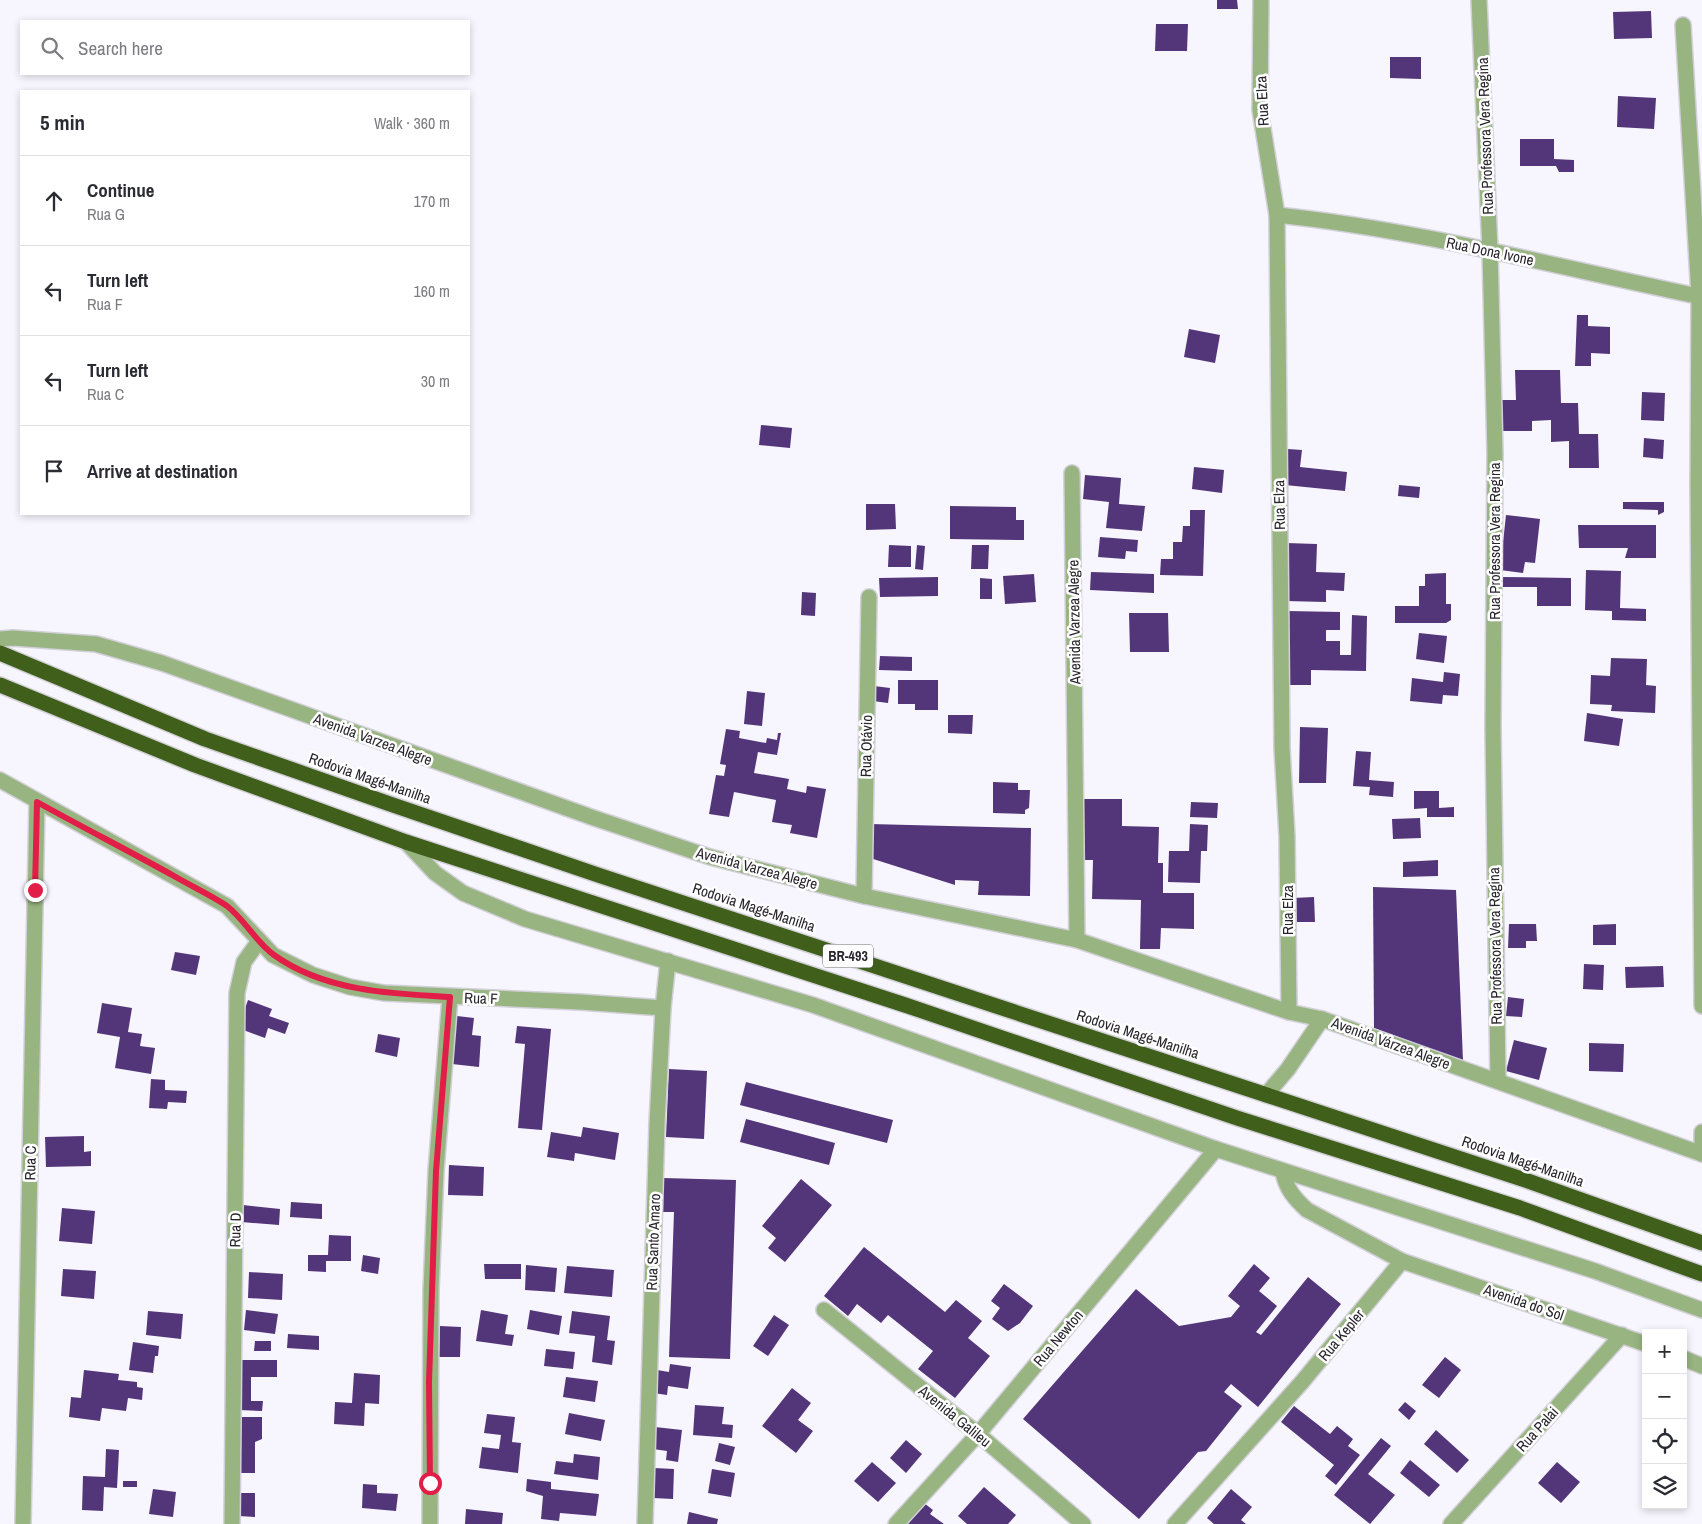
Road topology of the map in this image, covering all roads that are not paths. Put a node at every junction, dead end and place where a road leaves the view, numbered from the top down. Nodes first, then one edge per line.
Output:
1 (1261, 0) edge
2 (1479, 0) edge
3 (1683, 25) dead end
4 (1277, 215) junction
5 (1490, 250) junction
6 (1700, 296) edge
7 (1072, 473) dead end
8 (868, 596) dead end
9 (0, 639) edge
10 (0, 653) edge
11 (0, 685) edge
12 (0, 780) edge
13 (37, 802) junction
14 (406, 842) junction
15 (864, 896) junction
16 (1077, 940) junction
17 (259, 941) junction
18 (668, 961) junction
19 (450, 997) junction
20 (1702, 1006) edge
21 (663, 1008) junction
22 (1289, 1012) junction
23 (1322, 1019) junction
24 (1498, 1081) junction
25 (1266, 1095) junction
26 (1702, 1132) edge
27 (1216, 1149) junction
28 (1702, 1154) edge
29 (1283, 1172) junction
30 (1702, 1243) edge
31 (1402, 1261) junction
32 (1702, 1274) edge
33 (824, 1310) dead end
34 (1702, 1310) edge
35 (1622, 1335) junction
36 (1642, 1342) edge
37 (1687, 1360) edge
38 (1702, 1366) edge
39 (978, 1434) junction
40 (22, 1524) edge
41 (232, 1524) edge
42 (430, 1524) edge
43 (645, 1524) edge
44 (896, 1524) edge
45 (1083, 1524) edge
46 (1175, 1524) edge
47 (1451, 1524) edge

1 - 4 street, Rua Elza
2 - 5 street, Rua Professora Vera Regina
3 - 6 street
4 - 5 street, Rua Dona Ivone
4 - 22 street, Rua Elza
5 - 6 street, Rua Dona Ivone
5 - 24 street, Rua Professora Vera Regina
6 - 20 street
7 - 16 street, Avenida Varzea Alegre
8 - 15 street, Rua Otávio
9 - 15 street, Avenida Varzea Alegre
10 - 25 highway, Rodovia Magé-Manilha / BR-493
11 - 14 highway, BR-493
12 - 13 street, Rua F
13 - 17 street, Rua F
13 - 40 street, Rua C
14 - 18 street
14 - 32 highway, BR-493
15 - 16 street, Avenida Varzea Alegre
16 - 22 street, Avenida Várzea Alegre
17 - 19 street, Rua F
17 - 41 street, Rua D
18 - 21 street, Rua Santo Amaro
18 - 27 street
19 - 21 street, Rua F
19 - 42 street
21 - 43 street, Rua Santo Amaro
22 - 23 street, Avenida Várzea Alegre
23 - 24 street, Avenida Várzea Alegre
23 - 25 street
24 - 28 street, Avenida Várzea Alegre
25 - 30 highway, Rodovia Magé-Manilha / BR-493
26 - 28 street
27 - 29 street
27 - 39 street, Rua Newton
29 - 31 street
29 - 34 street
31 - 35 street, Avenida do Sol
31 - 46 street, Rua Kepler
33 - 39 street, Avenida Galileu
35 - 36 street, Avenida do Sol
35 - 47 street, Rua Palai
37 - 38 street
39 - 44 street, Rua Newton
39 - 45 street, Avenida Galileu

